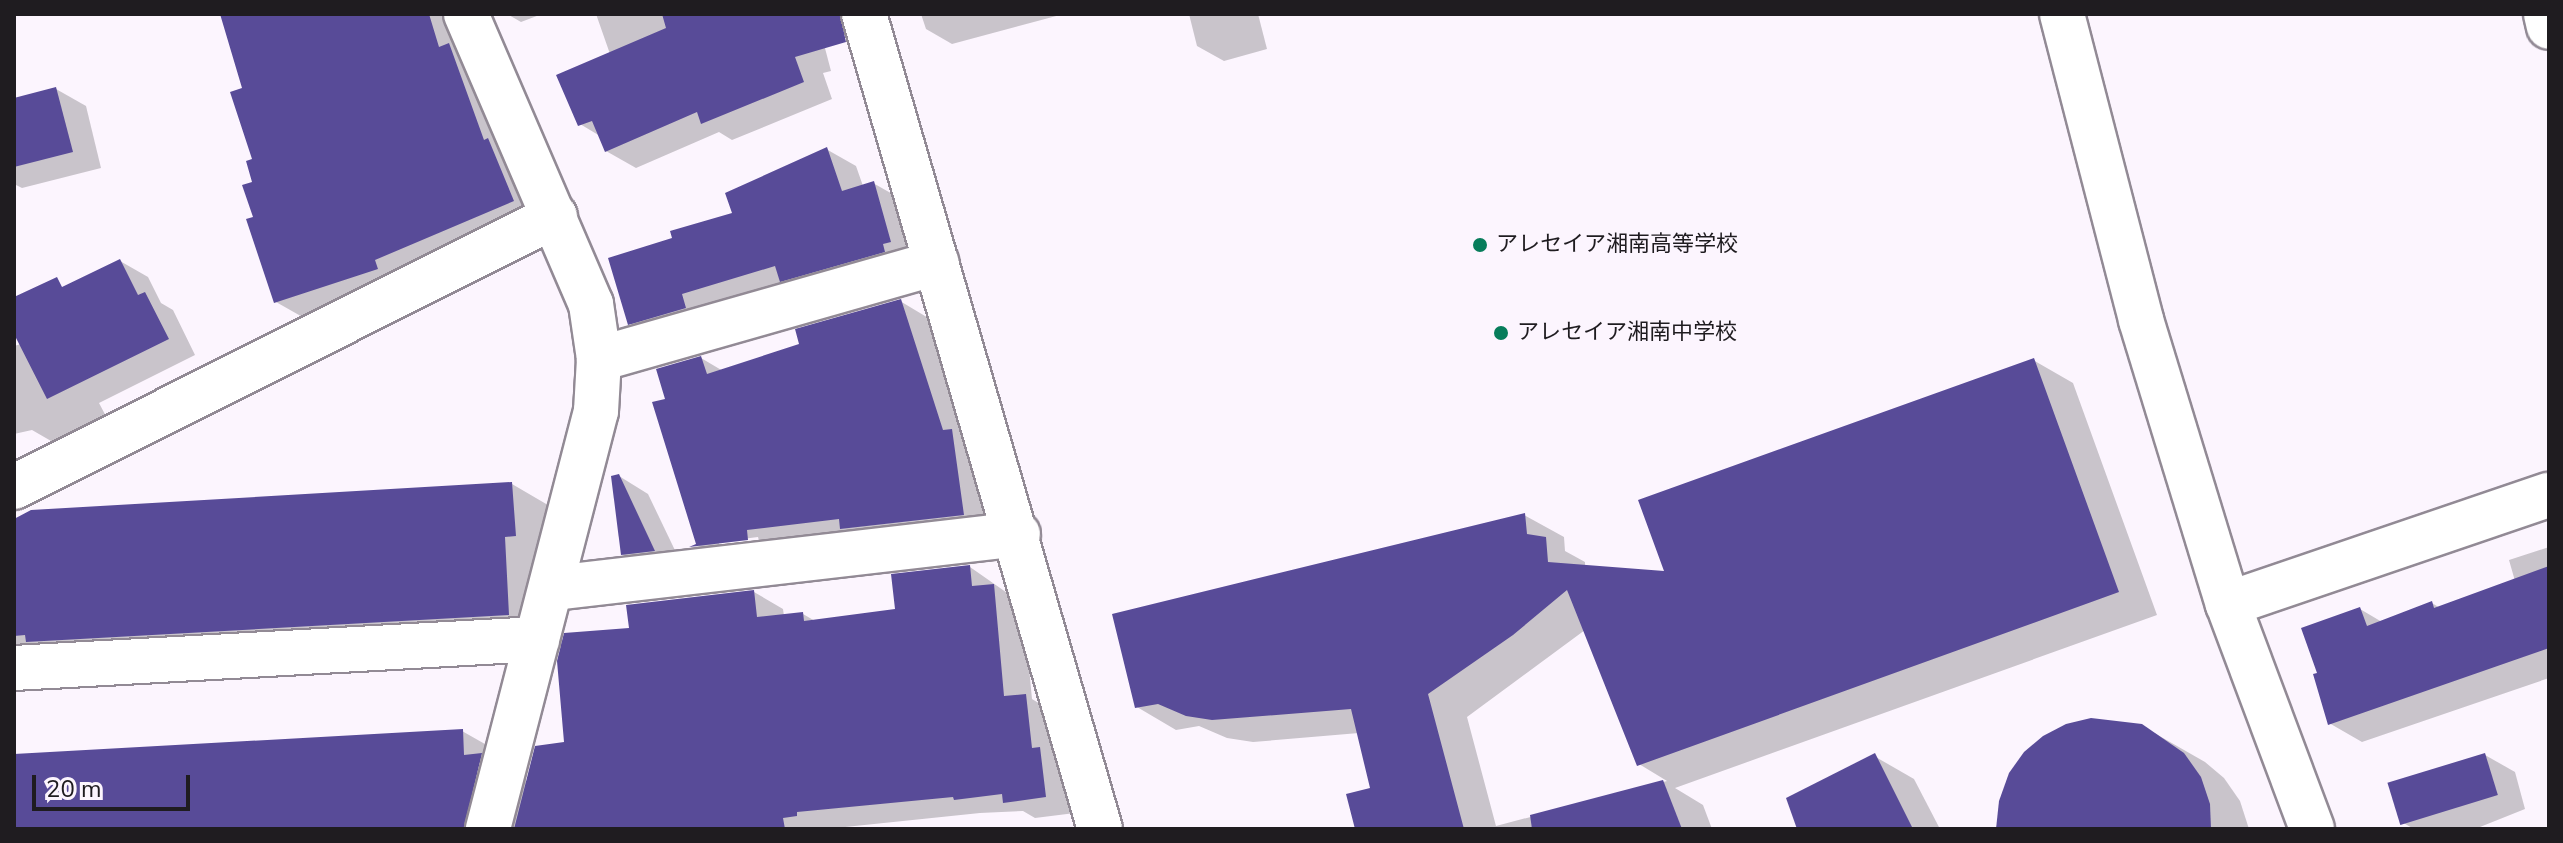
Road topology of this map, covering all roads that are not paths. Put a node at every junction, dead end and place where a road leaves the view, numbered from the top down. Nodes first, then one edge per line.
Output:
1 (466, 14) edge
2 (864, 14) edge
3 (2062, 14) edge
4 (2546, 14) edge
5 (2549, 27) edge
6 (555, 216) junction
7 (937, 263) junction
8 (599, 359) junction
9 (14, 487) edge
10 (2549, 495) edge
11 (1018, 534) junction
12 (553, 588) junction
13 (2228, 604) junction
14 (537, 639) junction
15 (14, 668) edge
16 (488, 829) edge
17 (1100, 829) edge
18 (2312, 829) edge

1 - 6 street
2 - 7 street
3 - 13 street
4 - 5 street
6 - 8 street
6 - 9 street
7 - 8 street
7 - 11 street
8 - 12 street
10 - 13 street
11 - 12 street
11 - 17 street
12 - 14 street
13 - 18 street
14 - 15 street
14 - 16 street

